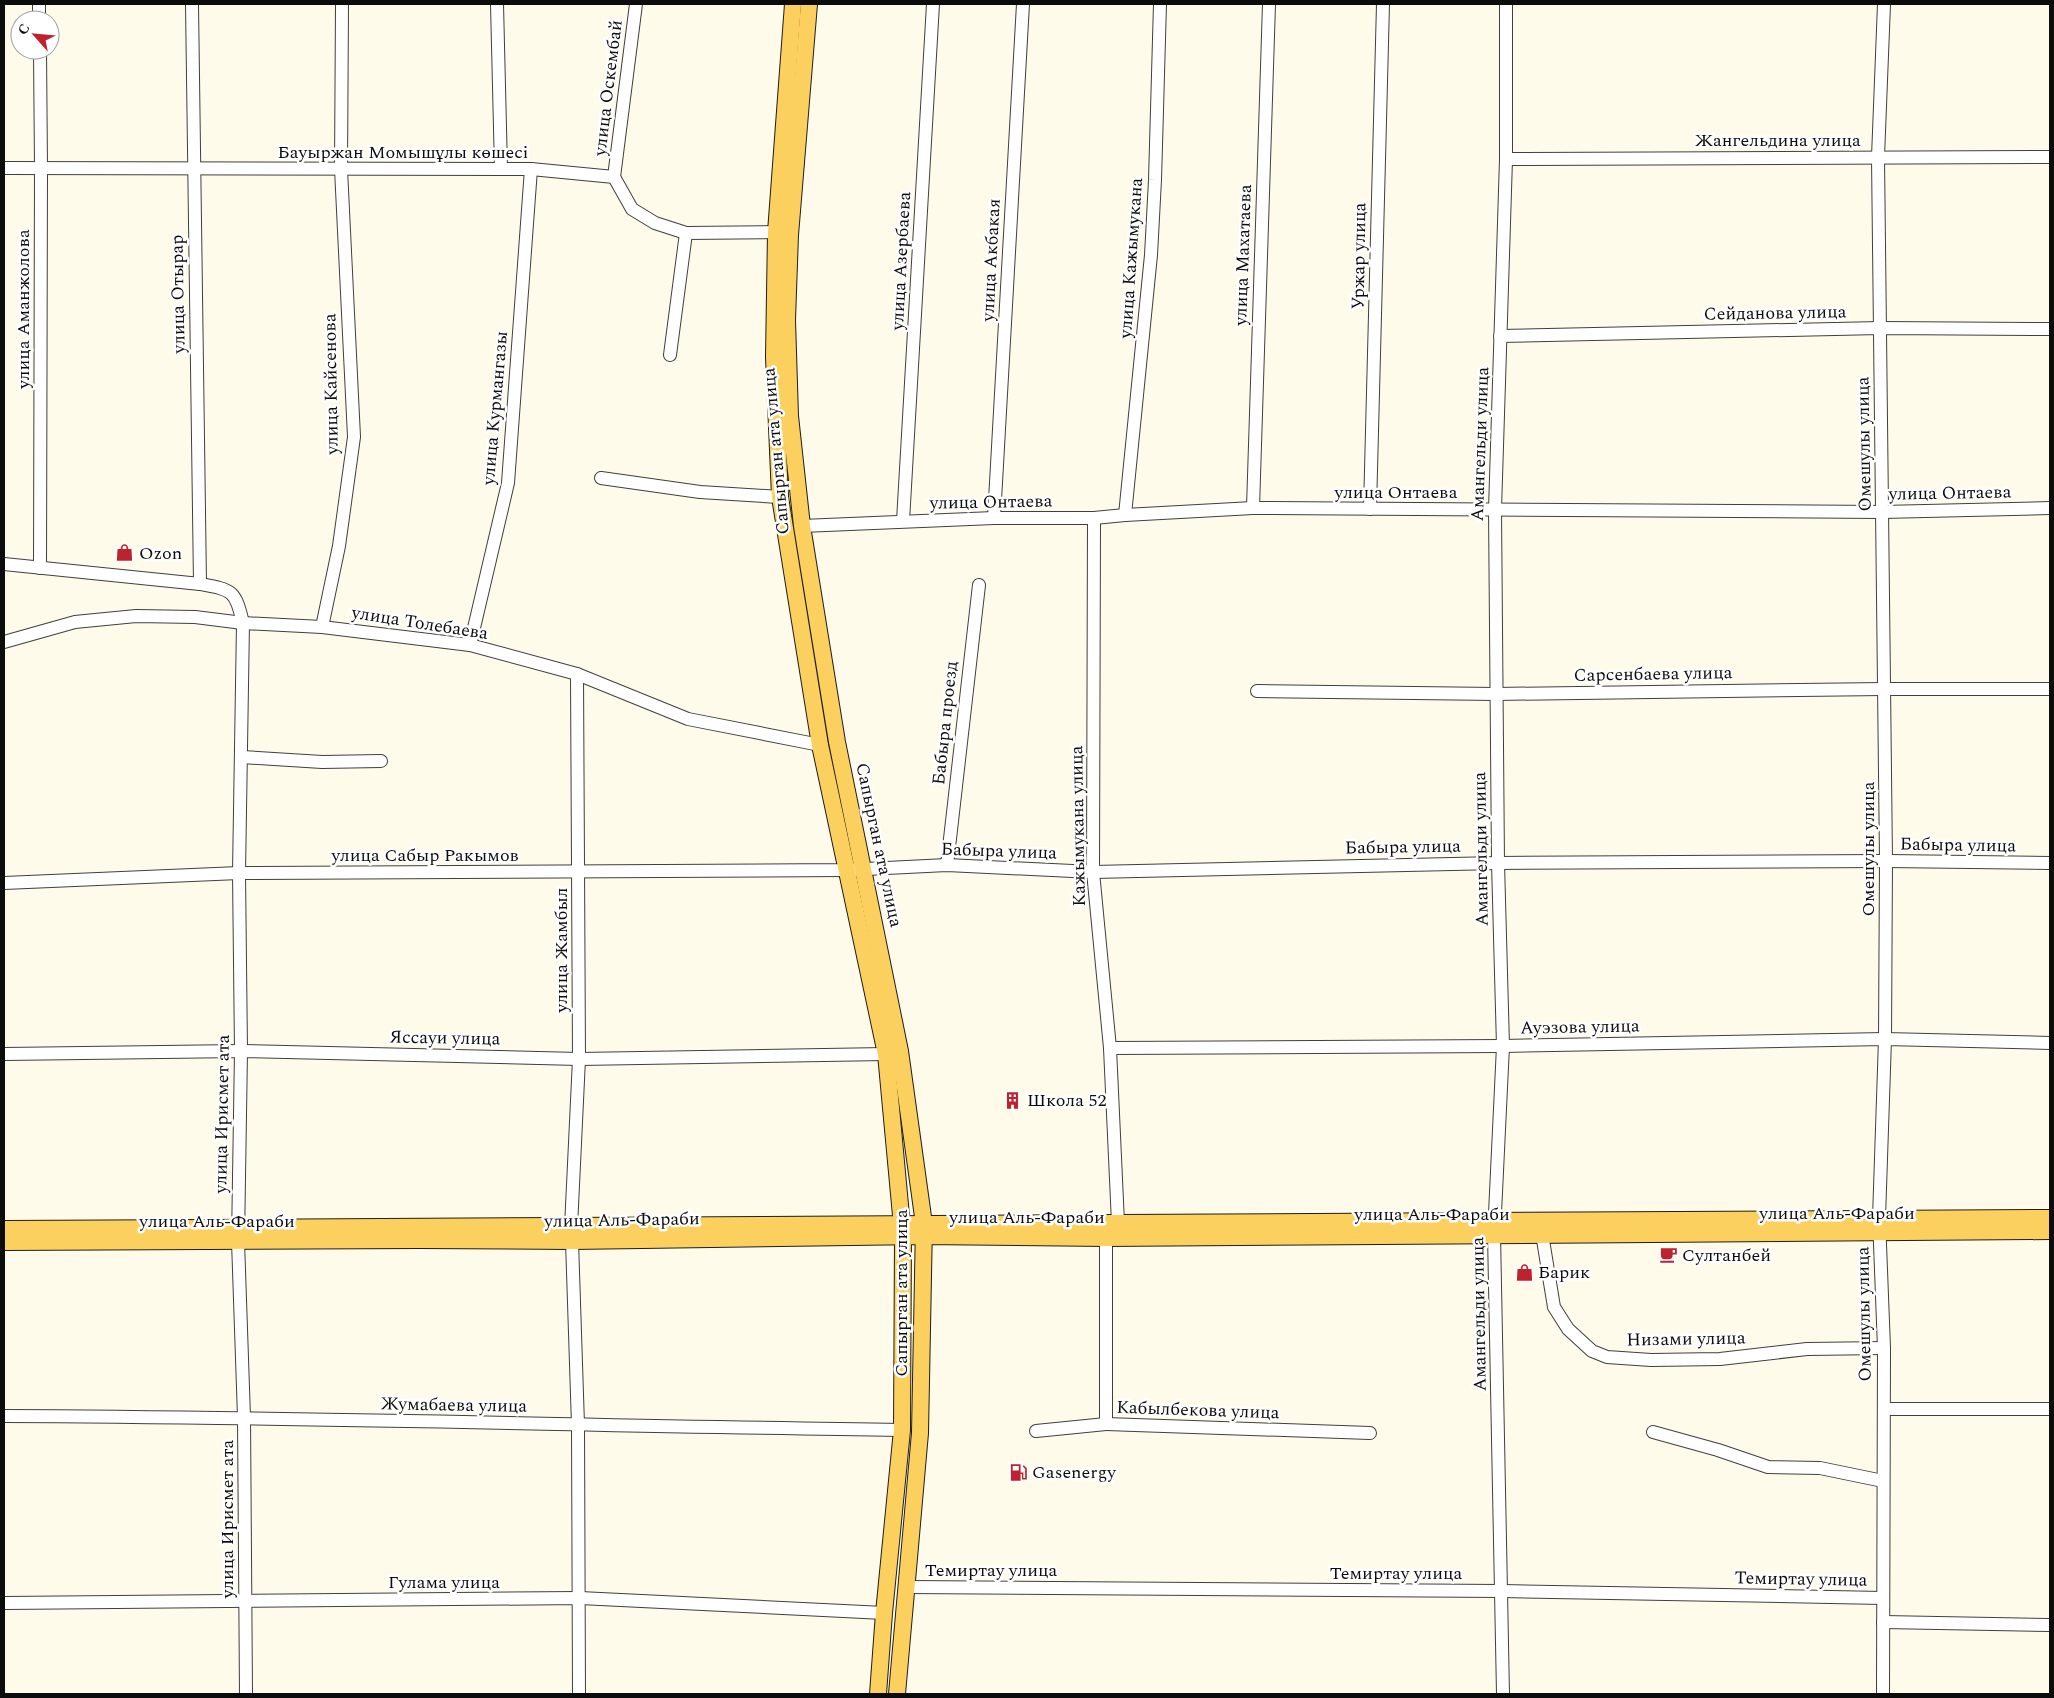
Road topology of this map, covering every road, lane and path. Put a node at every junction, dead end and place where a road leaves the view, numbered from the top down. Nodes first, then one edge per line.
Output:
1 (192, 4) edge
2 (342, 4) edge
3 (497, 4) edge
4 (636, 4) edge
5 (793, 4) edge
6 (809, 4) edge
7 (933, 4) edge
8 (1023, 4) edge
9 (1160, 4) edge
10 (1269, 4) edge
11 (1383, 4) edge
12 (1506, 4) edge
13 (1884, 4) edge
14 (40, 60) edge
15 (2050, 157) edge
16 (1878, 158) junction
17 (1506, 159) junction
18 (4, 168) edge
19 (41, 168) junction
20 (193, 168) junction
21 (341, 168) junction
22 (501, 169) junction
23 (531, 170) junction
24 (614, 177) junction
25 (686, 232) junction
26 (776, 232) junction
27 (1880, 328) junction
28 (2050, 328) edge
29 (1500, 336) junction
30 (670, 354) dead end
31 (601, 478) dead end
32 (780, 497) junction
33 (1253, 508) junction
34 (2050, 508) edge
35 (1370, 509) junction
36 (1494, 510) junction
37 (1882, 512) junction
38 (1125, 515) junction
39 (994, 518) junction
40 (1094, 518) junction
41 (904, 521) junction
42 (802, 526) junction
43 (4, 564) edge
44 (40, 568) junction
45 (200, 584) junction
46 (979, 585) dead end
47 (243, 623) junction
48 (322, 626) junction
49 (4, 642) edge
50 (470, 645) junction
51 (577, 674) junction
52 (1884, 689) junction
53 (2050, 690) edge
54 (1257, 691) dead end
55 (1496, 694) junction
56 (820, 745) junction
57 (242, 757) junction
58 (382, 762) dead end
59 (1886, 862) junction
60 (1498, 863) junction
61 (2050, 863) edge
62 (947, 865) junction
63 (864, 869) junction
64 (846, 870) junction
65 (578, 872) junction
66 (1093, 872) junction
67 (239, 873) junction
68 (4, 882) edge
69 (1885, 1039) junction
70 (2050, 1043) edge
71 (1503, 1046) junction
72 (1110, 1048) junction
73 (241, 1051) junction
74 (4, 1054) edge
75 (886, 1054) junction
76 (579, 1058) junction
77 (2050, 1218) edge
78 (1880, 1226) junction
79 (1495, 1227) junction
80 (1110, 1228) junction
81 (4, 1229) edge
82 (903, 1230) junction
83 (924, 1230) junction
84 (2050, 1231) edge
85 (572, 1234) junction
86 (1542, 1234) junction
87 (238, 1235) junction
88 (4, 1242) edge
89 (1884, 1348) junction
90 (1884, 1409) junction
91 (2050, 1409) edge
92 (4, 1416) edge
93 (244, 1417) junction
94 (1106, 1424) junction
95 (578, 1425) junction
96 (902, 1430) junction
97 (1036, 1431) dead end
98 (1653, 1432) dead end
99 (1370, 1433) dead end
100 (1883, 1481) junction
101 (908, 1587) junction
102 (1502, 1591) junction
103 (580, 1598) junction
104 (1883, 1598) junction
105 (245, 1601) junction
106 (4, 1603) edge
107 (884, 1613) junction
108 (1883, 1622) junction
109 (2050, 1625) edge
110 (246, 1694) edge
111 (579, 1694) edge
112 (878, 1694) edge
113 (897, 1694) edge
114 (1503, 1694) edge
115 (1883, 1694) edge

1 - 20 street, улица Отырар
2 - 21 street, улица Кайсенова
3 - 22 street
4 - 24 street, улица Оскембай
5 - 26 main road, Сапырган ата улица
6 - 42 main road, Сапырган ата улица
7 - 41 street, улица Азербаева
8 - 39 street, улица Акбакая
9 - 38 street, улица Кажымукана
10 - 33 street, улица Махатаева
11 - 35 street, Уржар улица
12 - 17 street, Амангельди улица
13 - 16 street, Омешулы улица
14 - 19 street, улица Аманжолова
15 - 16 street, Жангельдина улица
16 - 17 street, Жангельдина улица
16 - 27 street, Омешулы улица
17 - 29 street, Амангельди улица
18 - 19 street, Бауыржан Момышұлы көшесі
19 - 20 street, Бауыржан Момышұлы көшесі
19 - 44 street, улица Аманжолова
20 - 21 street, Бауыржан Момышұлы көшесі
20 - 45 street, улица Отырар
21 - 22 street, Бауыржан Момышұлы көшесі
21 - 48 street, улица Кайсенова
22 - 23 street, Бауыржан Момышұлы көшесі
23 - 24 street, Бауыржан Момышұлы көшесі
23 - 50 street, улица Курмангазы
24 - 25 street
25 - 26 street
25 - 30 street
26 - 32 main road, Сапырган ата улица
27 - 28 street, Сейданова улица
27 - 29 street, Сейданова улица
27 - 37 street, Омешулы улица
29 - 36 street, Амангельди улица
31 - 32 street
32 - 56 main road, Сапырган ата улица
33 - 35 street, улица Онтаева
33 - 38 street, улица Онтаева
34 - 37 street, улица Онтаева
35 - 36 street, улица Онтаева
36 - 37 street, улица Онтаева
36 - 55 street, Амангельди улица
37 - 52 street, Омешулы улица
38 - 40 street, улица Онтаева
39 - 40 street, улица Онтаева
39 - 41 street, улица Онтаева
40 - 66 street, Кажымукана улица
41 - 42 street, улица Онтаева
42 - 63 main road, Сапырган ата улица
43 - 44 street, улица Ирисмет ата
44 - 45 street, улица Ирисмет ата
45 - 47 street, улица Ирисмет ата
46 - 62 street, Бабыра проезд
47 - 48 street, улица Толебаева
47 - 49 street, улица Толебаева
47 - 57 street, улица Ирисмет ата
48 - 50 street, улица Толебаева
50 - 51 street, улица Толебаева
51 - 56 street, улица Толебаева
51 - 65 street, улица Жамбыл
52 - 53 street, Сарсенбаева улица
52 - 55 street, Сарсенбаева улица
52 - 59 street, Омешулы улица
54 - 55 street, Сарсенбаева улица
55 - 60 street, Амангельди улица
56 - 64 main road, Сапырган ата улица
57 - 58 street
57 - 67 street, улица Ирисмет ата
59 - 60 street, Бабыра улица
59 - 61 street, Бабыра улица
59 - 69 street, Омешулы улица
60 - 66 street, Бабыра улица
60 - 71 street, Амангельди улица
62 - 63 street, Бабыра улица
62 - 66 street, Бабыра улица
63 - 64 street, Бабыра улица
63 - 83 main road, Сапырган ата улица
64 - 65 street, улица Сабыр Ракымов
64 - 75 main road, Сапырган ата улица
65 - 67 street, улица Сабыр Ракымов
65 - 76 street, улица Жамбыл
66 - 72 street, Кажымукана улица
67 - 68 street, улица Сабыр Ракымов
67 - 73 street, улица Ирисмет ата
69 - 70 street, Ауэзова улица
69 - 71 street, Ауэзова улица
69 - 78 street, Омешулы улица
71 - 72 street, Ауэзова улица
71 - 79 street, Амангельди улица
72 - 80 street, Кажымукана улица
73 - 74 street, Яссауи улица
73 - 76 street, Яссауи улица
73 - 87 street, улица Ирисмет ата
75 - 76 street, Яссауи улица
75 - 82 main road, Сапырган ата улица
76 - 85 street, улица Жамбыл
77 - 78 main road, улица Аль-Фараби
78 - 79 main road, улица Аль-Фараби
78 - 84 main road, улица Аль-Фараби
78 - 86 main road, улица Аль-Фараби
78 - 89 street, Омешулы улица
79 - 80 main road, улица Аль-Фараби
79 - 86 main road, улица Аль-Фараби
79 - 102 street, Амангельди улица
80 - 83 main road, улица Аль-Фараби
80 - 94 street, Кабылбекова улица
81 - 87 main road, улица Аль-Фараби
82 - 83 main road, улица Аль-Фараби
82 - 85 main road, улица Аль-Фараби
82 - 96 main road, Сапырган ата улица
83 - 101 main road, Сапырган ата улица
85 - 87 main road, улица Аль-Фараби
85 - 95 street, улица Жамбыл
86 - 89 street, Низами улица
87 - 88 main road, улица Аль-Фараби
87 - 93 street, улица Ирисмет ата
89 - 90 street, Омешулы улица
90 - 91 street
90 - 100 street, Омешулы улица
92 - 93 street, Жумабаева улица
93 - 95 street, Жумабаева улица
93 - 105 street, улица Ирисмет ата
94 - 97 street
94 - 99 street, Кабылбекова улица
95 - 96 street, Жумабаева улица
95 - 103 street, улица Жамбыл
96 - 107 main road, Сапырган ата улица
98 - 100 street
100 - 104 street, Омешулы улица
101 - 102 street, Темиртау улица
101 - 113 main road, Сапырган ата улица
102 - 104 street, Темиртау улица
102 - 114 street, Амангельди улица
103 - 105 street, Гулама улица
103 - 107 street, Гулама улица
103 - 111 street, улица Жамбыл
104 - 108 street, Омешулы улица
105 - 106 street, Гулама улица
105 - 110 street, улица Ирисмет ата
107 - 112 main road, Сапырган ата улица
108 - 109 street
108 - 115 street, Омешулы улица

